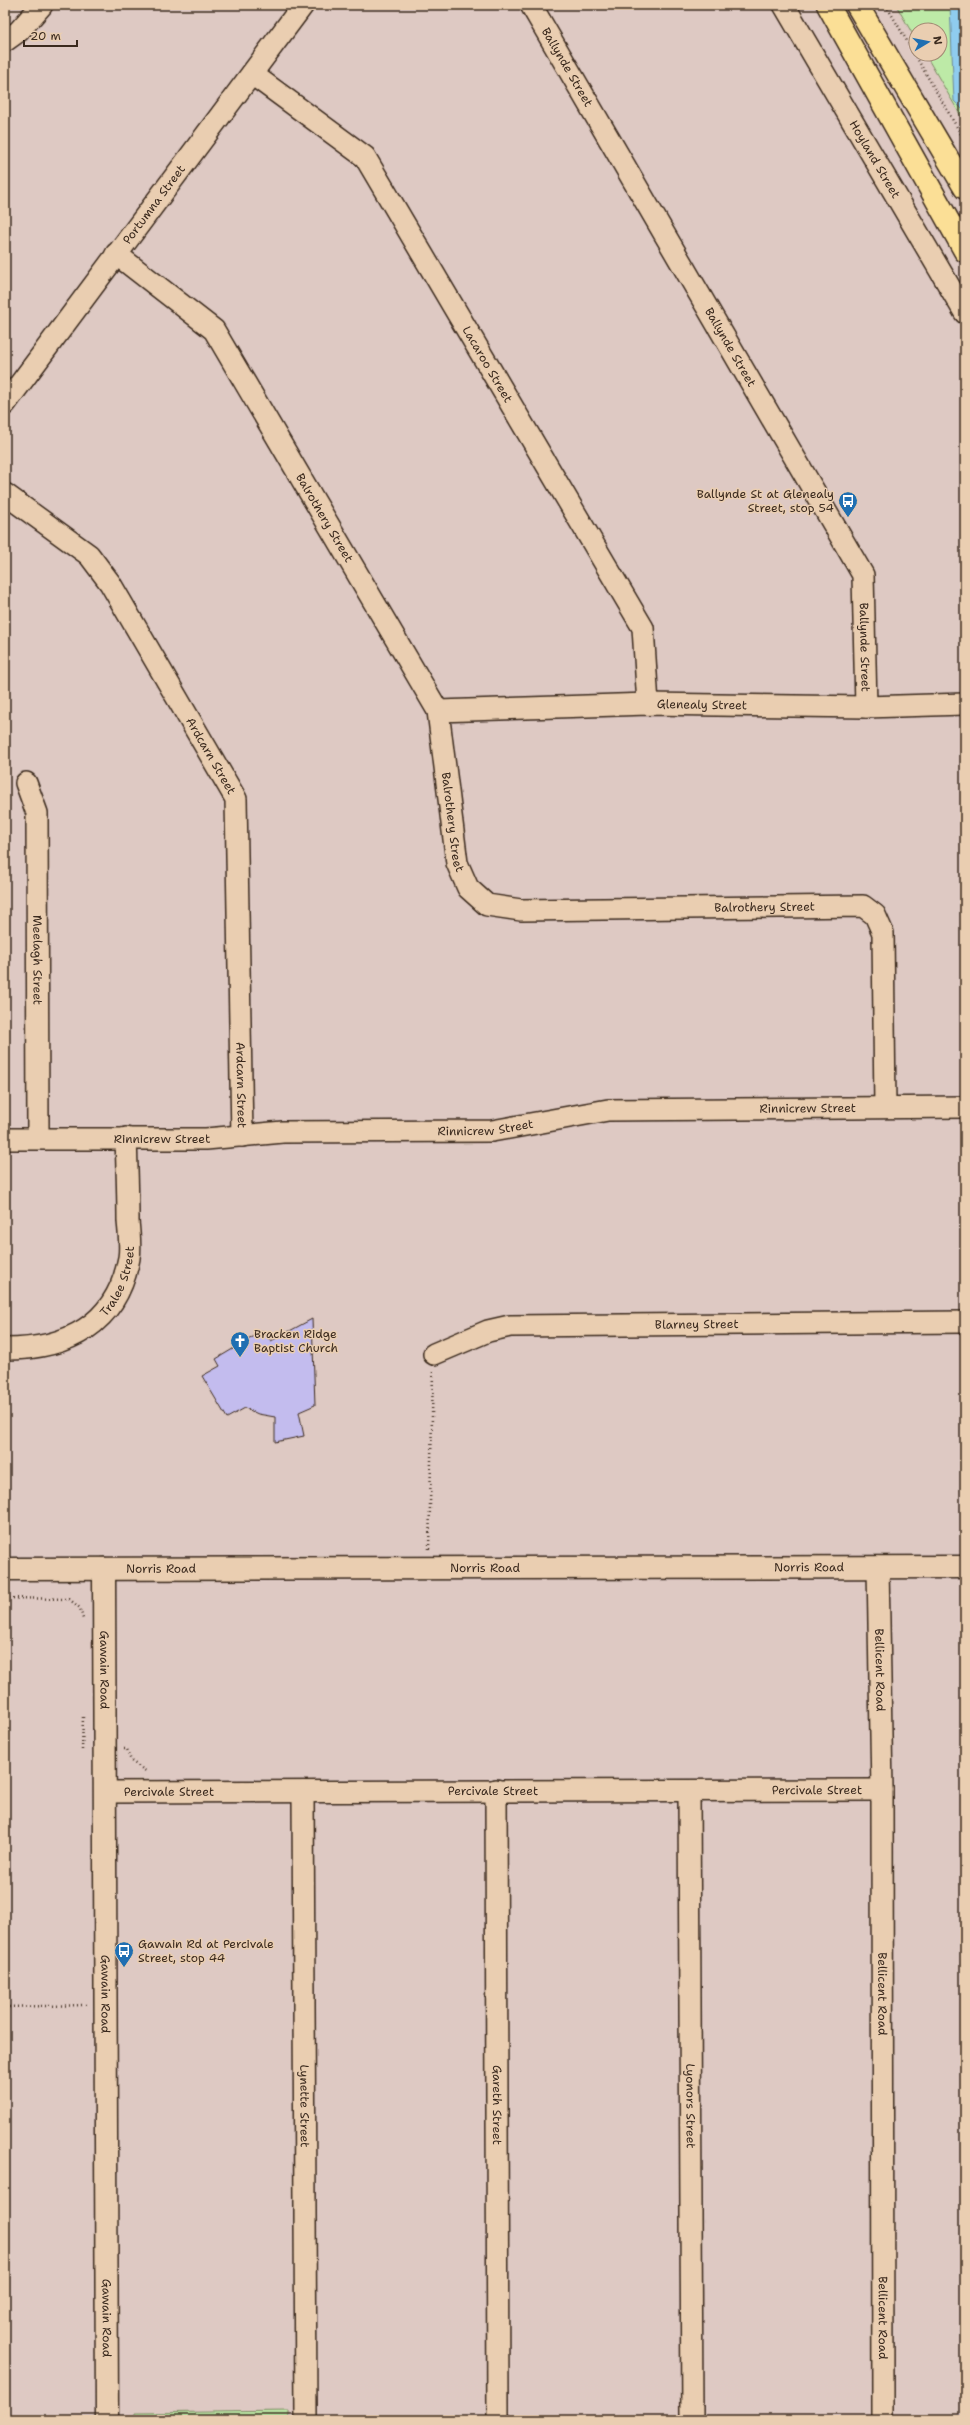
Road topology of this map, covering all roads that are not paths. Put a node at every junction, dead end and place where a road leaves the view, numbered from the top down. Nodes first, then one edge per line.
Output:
1 (303, 5) edge
2 (531, 5) edge
3 (784, 5) edge
4 (828, 5) edge
5 (857, 5) edge
6 (41, 8) edge
7 (5, 41) edge
8 (252, 74) junction
9 (964, 186) edge
10 (965, 251) edge
11 (116, 254) junction
12 (965, 313) edge
13 (5, 404) edge
14 (5, 494) edge
15 (648, 704) junction
16 (965, 704) edge
17 (866, 707) junction
18 (438, 711) junction
19 (26, 784) dead end
20 (885, 1107) junction
21 (965, 1107) edge
22 (242, 1136) junction
23 (5, 1138) edge
24 (38, 1138) junction
25 (126, 1138) junction
26 (965, 1322) edge
27 (5, 1349) edge
28 (434, 1354) road end
29 (878, 1567) junction
30 (965, 1567) edge
31 (5, 1569) edge
32 (104, 1569) junction
33 (496, 1790) junction
34 (882, 1790) junction
35 (689, 1791) junction
36 (105, 1792) junction
37 (303, 1792) junction
38 (107, 2420) edge
39 (306, 2420) edge
40 (498, 2420) edge
41 (692, 2420) edge
42 (883, 2420) edge

1 - 8 street, Portumna Street
2 - 17 street, Ballynde Street
3 - 12 street, Hoyland Street
4 - 10 main road
5 - 9 main road
6 - 7 street
8 - 11 street, Portumna Street
8 - 15 street, Lacaroo Street
11 - 13 street, Portumna Street
11 - 18 street, Balrothery Street
14 - 22 street, Ardcarn Street
15 - 17 street, Glenealy Street
15 - 18 street, Glenealy Street
16 - 17 street, Glenealy Street
18 - 20 street, Balrothery Street
19 - 24 street, Meelagh Street
20 - 21 street, Rinnicrew Street
20 - 22 street, Rinnicrew Street
22 - 25 street, Rinnicrew Street
23 - 24 street, Rinnicrew Street
24 - 25 street, Rinnicrew Street
25 - 27 street, Tralee Street
26 - 28 street, Blarney Street
29 - 30 main road, Norris Road
29 - 32 main road, Norris Road
29 - 34 street, Bellicent Road
31 - 32 main road, Norris Road
32 - 36 main road, Gawain Road
33 - 35 street, Percivale Street
33 - 37 street, Percivale Street
33 - 40 street, Gareth Street
34 - 35 street, Percivale Street
34 - 42 street, Bellicent Road
35 - 41 street, Lyonors Street
36 - 37 street, Percivale Street
36 - 38 main road, Gawain Road
37 - 39 street, Lynette Street

